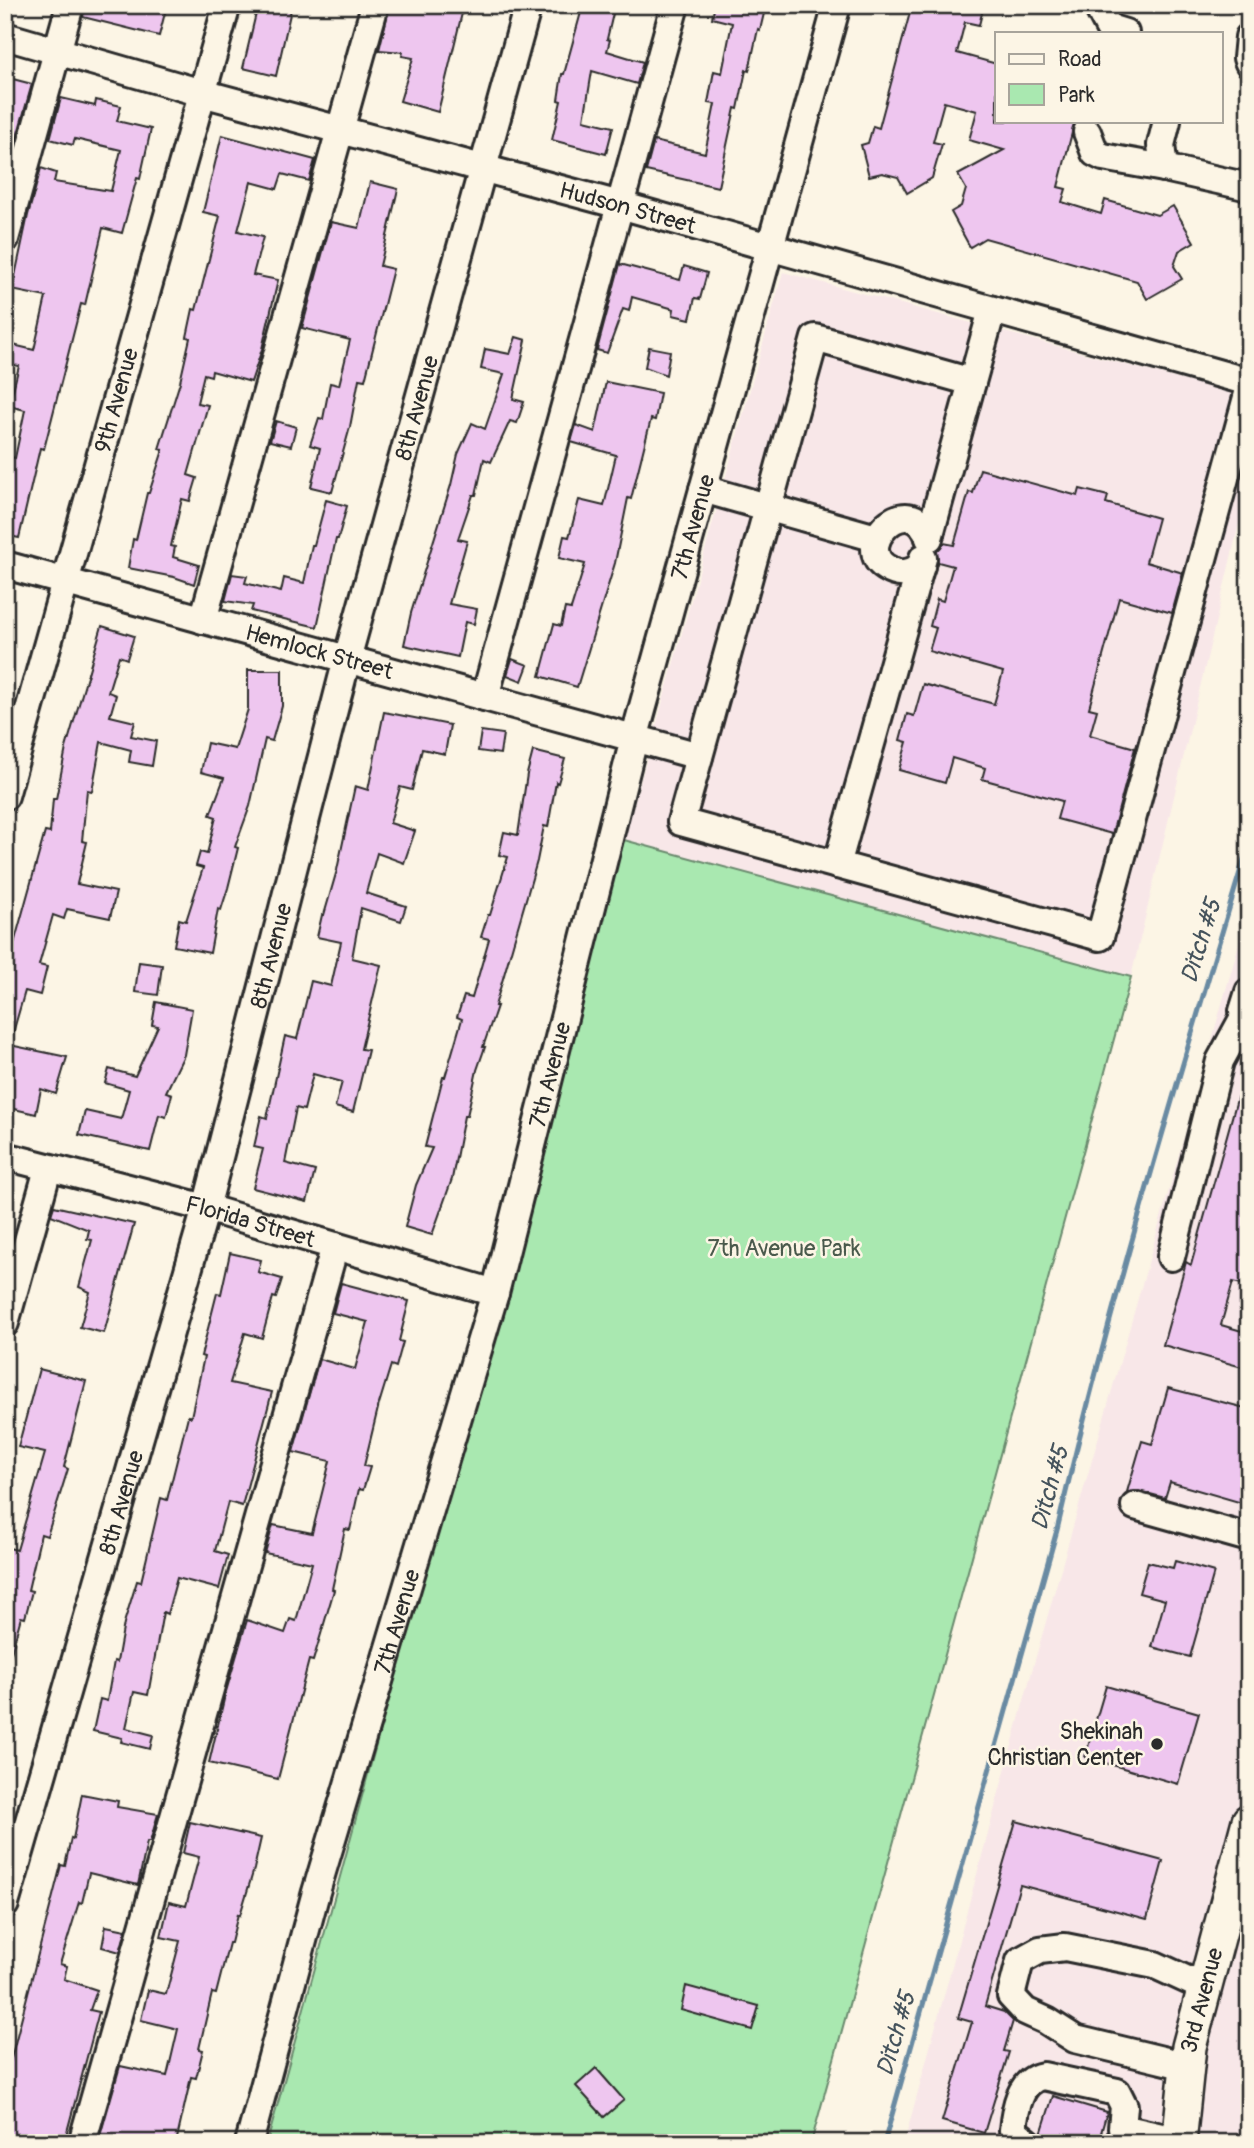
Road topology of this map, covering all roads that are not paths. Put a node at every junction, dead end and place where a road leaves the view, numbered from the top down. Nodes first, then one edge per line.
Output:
1 (71, 5) edge
2 (227, 5) edge
3 (374, 5) edge
4 (528, 5) edge
5 (676, 5) edge
6 (837, 5) edge
7 (1097, 5) edge
8 (1117, 32) edge
9 (5, 36) edge
10 (1249, 37) edge
11 (58, 51) junction
12 (1249, 64) edge
13 (202, 93) junction
14 (1167, 122) edge
15 (340, 130) junction
16 (1087, 132) dead end
17 (484, 167) junction
18 (1164, 169) junction
19 (1249, 187) edge
20 (621, 205) junction
21 (5, 239) edge
22 (770, 247) junction
23 (992, 310) junction
24 (972, 382) junction
25 (1249, 382) edge
26 (1249, 390) edge
27 (703, 489) junction
28 (768, 507) junction
29 (876, 538) junction
30 (925, 550) junction
31 (5, 565) edge
32 (65, 582) junction
33 (203, 620) junction
34 (347, 659) junction
35 (485, 697) junction
36 (634, 738) junction
37 (699, 756) junction
38 (5, 796) edge
39 (837, 864) junction
40 (1248, 1010) edge
41 (5, 1156) edge
42 (48, 1168) junction
43 (206, 1208) junction
44 (335, 1246) junction
45 (1171, 1257) dead end
46 (495, 1293) junction
47 (5, 1323) edge
48 (1135, 1506) dead end
49 (1249, 1538) edge
50 (1247, 1831) edge
51 (5, 1904) edge
52 (1205, 1987) junction
53 (1187, 2066) junction
54 (1121, 2135) edge
55 (1179, 2142) edge
56 (82, 2143) edge
57 (249, 2143) edge
58 (1029, 2143) edge

1 - 11 street
2 - 13 street, 9th Avenue
3 - 15 street
4 - 17 street, 8th Avenue
5 - 20 street
6 - 22 street, 7th Avenue
7 - 8 street
9 - 11 street, Hudson Street
10 - 12 street
11 - 13 street, Hudson Street
11 - 21 street
13 - 15 street, Hudson Street
13 - 32 street, 9th Avenue
14 - 18 street
15 - 17 street, Hudson Street
15 - 33 street
16 - 18 street
17 - 20 street, Hudson Street
17 - 34 street, 8th Avenue
18 - 19 street
20 - 22 street, Hudson Street
20 - 35 street
22 - 23 street, Hudson Street
22 - 27 street, 7th Avenue
23 - 24 street
23 - 25 street, Hudson Street
24 - 28 street
24 - 30 street
26 - 39 street
27 - 28 street
27 - 36 street, 7th Avenue
28 - 29 street
28 - 37 street
29 - 30 street
29 - 30 street
30 - 39 street
31 - 32 street, Hemlock Street
32 - 33 street, Hemlock Street
32 - 38 street, 9th Avenue
33 - 34 street, Hemlock Street
34 - 35 street, Hemlock Street
34 - 43 street, 8th Avenue
35 - 36 street, Hemlock Street
36 - 37 street, Hemlock Street
36 - 46 street, 7th Avenue
37 - 39 street
40 - 45 street
41 - 42 street, Florida Street
42 - 43 street, Florida Street
42 - 47 street
43 - 44 street, Florida Street
43 - 51 street, 8th Avenue
44 - 46 street, Florida Street
44 - 56 street
46 - 57 street, 7th Avenue
48 - 49 street
50 - 52 main road, 3rd Avenue
52 - 53 main road, 3rd Avenue
52 - 53 street
53 - 55 main road, 3rd Avenue
54 - 55 street
54 - 58 street

